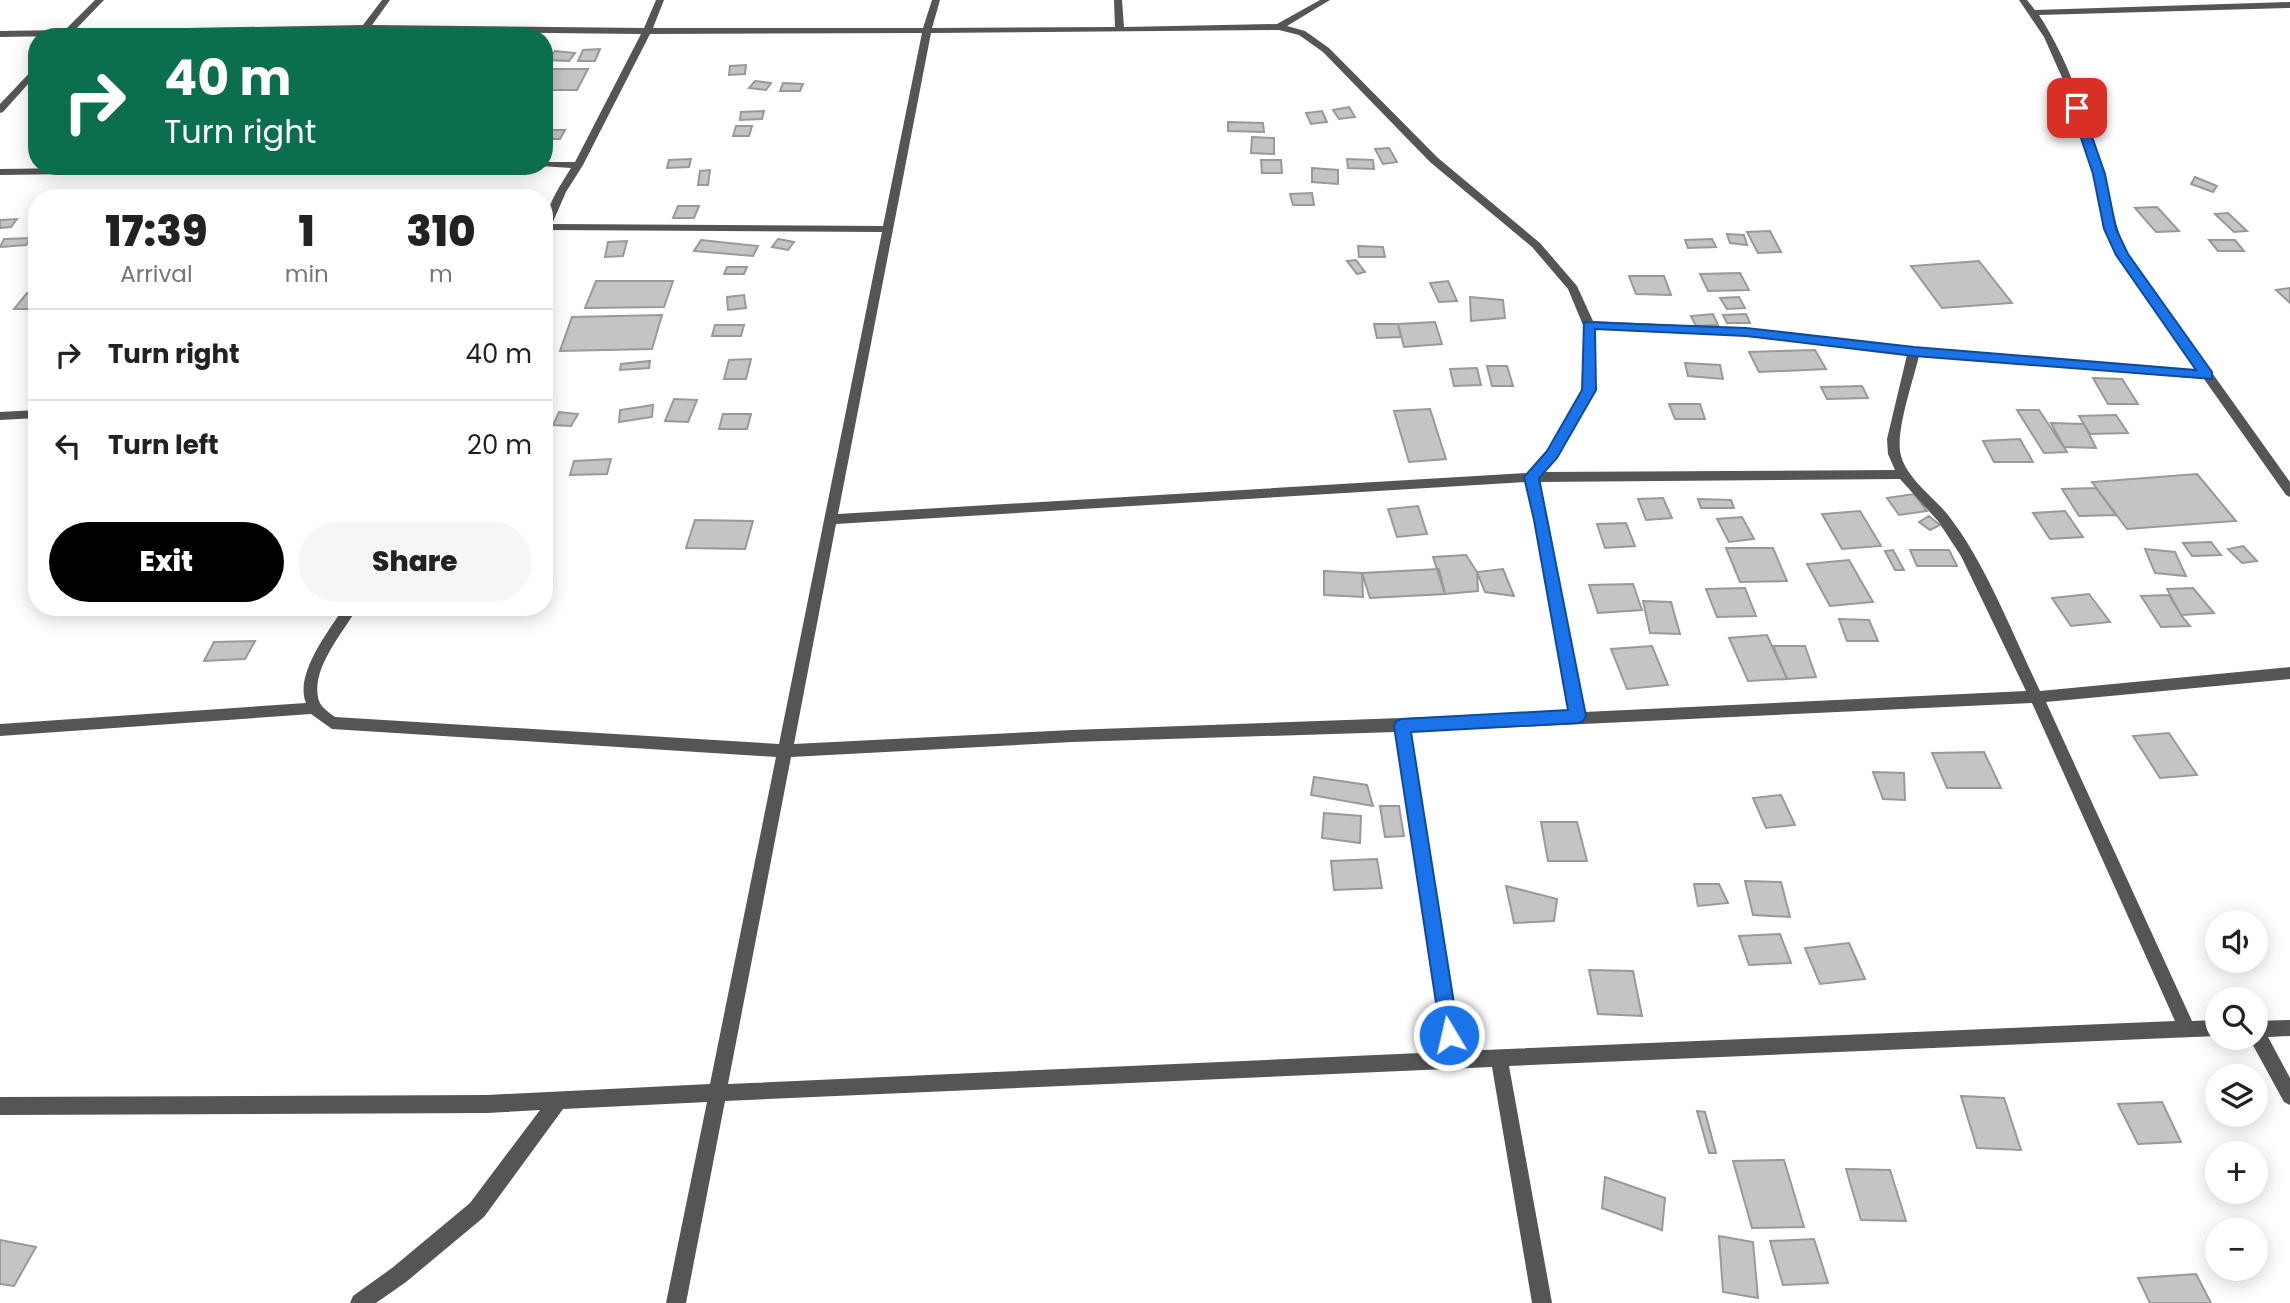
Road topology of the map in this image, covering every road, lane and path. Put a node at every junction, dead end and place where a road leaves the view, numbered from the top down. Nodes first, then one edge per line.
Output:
1 (100, 0) edge
2 (386, 0) edge
3 (660, 0) edge
4 (936, 0) edge
5 (1118, 0) edge
6 (1326, 0) edge
7 (2023, 0) edge
8 (2290, 5) edge
9 (2035, 13) junction
10 (1279, 27) junction
11 (72, 28) edge
12 (366, 28) edge
13 (553, 30) edge
14 (927, 30) junction
15 (1120, 30) junction
16 (647, 31) junction
17 (0, 34) edge
18 (28, 34) edge
19 (28, 78) edge
20 (0, 110) edge
21 (553, 165) edge
22 (578, 165) junction
23 (0, 172) edge
24 (28, 172) edge
25 (553, 210) edge
26 (553, 229) edge
27 (888, 229) junction
28 (1589, 325) junction
29 (1914, 352) junction
30 (2207, 376) junction
31 (28, 414) edge
32 (0, 416) edge
33 (1903, 474) junction
34 (1531, 477) junction
35 (2290, 492) edge
36 (832, 519) junction
37 (346, 616) edge
38 (2290, 673) edge
39 (2036, 697) junction
40 (315, 708) junction
41 (1578, 716) junction
42 (1402, 726) junction
43 (0, 730) edge
44 (787, 751) junction
45 (2187, 1028) junction
46 (2205, 1028) edge
47 (2290, 1028) edge
48 (2268, 1030) edge
49 (2266, 1050) edge
50 (1499, 1058) junction
51 (1453, 1060) junction
52 (717, 1094) junction
53 (2290, 1096) edge
54 (558, 1101) junction
55 (0, 1106) edge
56 (360, 1303) edge
57 (676, 1303) edge
58 (1542, 1303) edge

1 - 11 street
2 - 12 street
3 - 16 street
4 - 14 street
5 - 15 street
6 - 10 street
7 - 9 street
8 - 9 street
9 - 30 street
10 - 15 street
10 - 28 street
13 - 16 street
14 - 15 street
14 - 16 street
14 - 27 street
16 - 22 street
17 - 18 street
19 - 20 street
21 - 22 street
22 - 25 street
23 - 24 street
26 - 27 street
27 - 36 street
28 - 29 street
28 - 34 street
29 - 30 street
29 - 33 street
30 - 35 street
31 - 32 street
33 - 34 street
33 - 39 street
34 - 36 street
34 - 41 street
36 - 44 street
37 - 40 street
38 - 39 street
39 - 41 street
39 - 45 street
40 - 43 street
40 - 44 street
41 - 42 street
42 - 44 street
42 - 51 street
44 - 52 street
45 - 46 street
45 - 50 street
47 - 48 street
49 - 53 street
50 - 51 street
50 - 58 street
51 - 52 street
52 - 54 street
52 - 57 street
54 - 55 street
54 - 56 street

